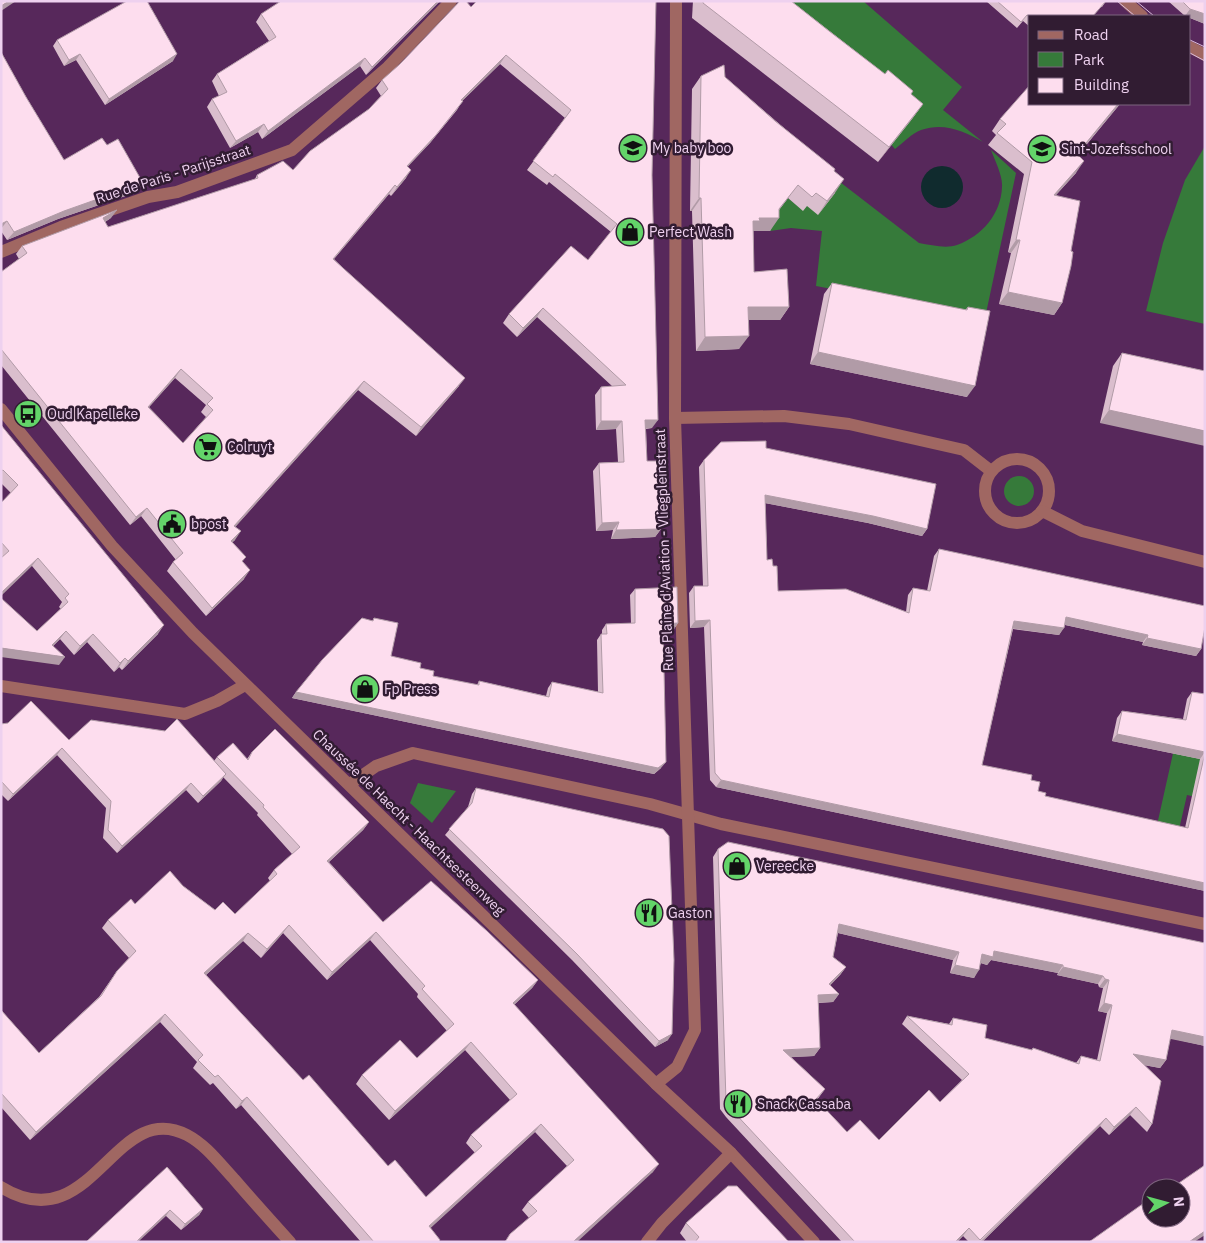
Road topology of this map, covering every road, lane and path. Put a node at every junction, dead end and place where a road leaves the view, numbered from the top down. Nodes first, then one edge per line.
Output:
1 (451, 1) edge
2 (676, 1) edge
3 (1125, 1) edge
4 (1141, 15) edge
5 (1191, 48) edge
6 (1205, 55) edge
7 (1, 252) edge
8 (1, 409) edge
9 (675, 418) junction
10 (991, 471) junction
11 (1042, 511) junction
12 (1205, 562) edge
13 (245, 685) junction
14 (1, 686) edge
15 (350, 784) junction
16 (686, 815) junction
17 (1205, 924) edge
18 (656, 1084) junction
19 (731, 1153) junction
20 (1, 1187) edge
21 (290, 1242) edge
22 (647, 1242) edge
23 (814, 1242) edge

1 - 7 street, Rue de Paris - Parijsstraat
2 - 9 street, Rue Plaine d'Aviation - Vliegpleinstraat
3 - 4 street
5 - 6 street
8 - 13 street, Chaussée de Haecht - Haachtsesteenweg
9 - 10 street
9 - 16 street, Rue Plaine d'Aviation - Vliegpleinstraat
10 - 11 street
10 - 11 street
11 - 12 street
13 - 14 street
13 - 15 street, Chaussée de Haecht - Haachtsesteenweg
15 - 16 street
15 - 18 street, Chaussée de Haecht - Haachtsesteenweg
16 - 17 street
16 - 18 street, Rue Plaine d'Aviation - Vliegpleinstraat
18 - 19 street, Chaussée de Haecht - Haachtsesteenweg
19 - 22 street
19 - 23 street, Chaussée de Haecht - Haachtsesteenweg
20 - 21 street

